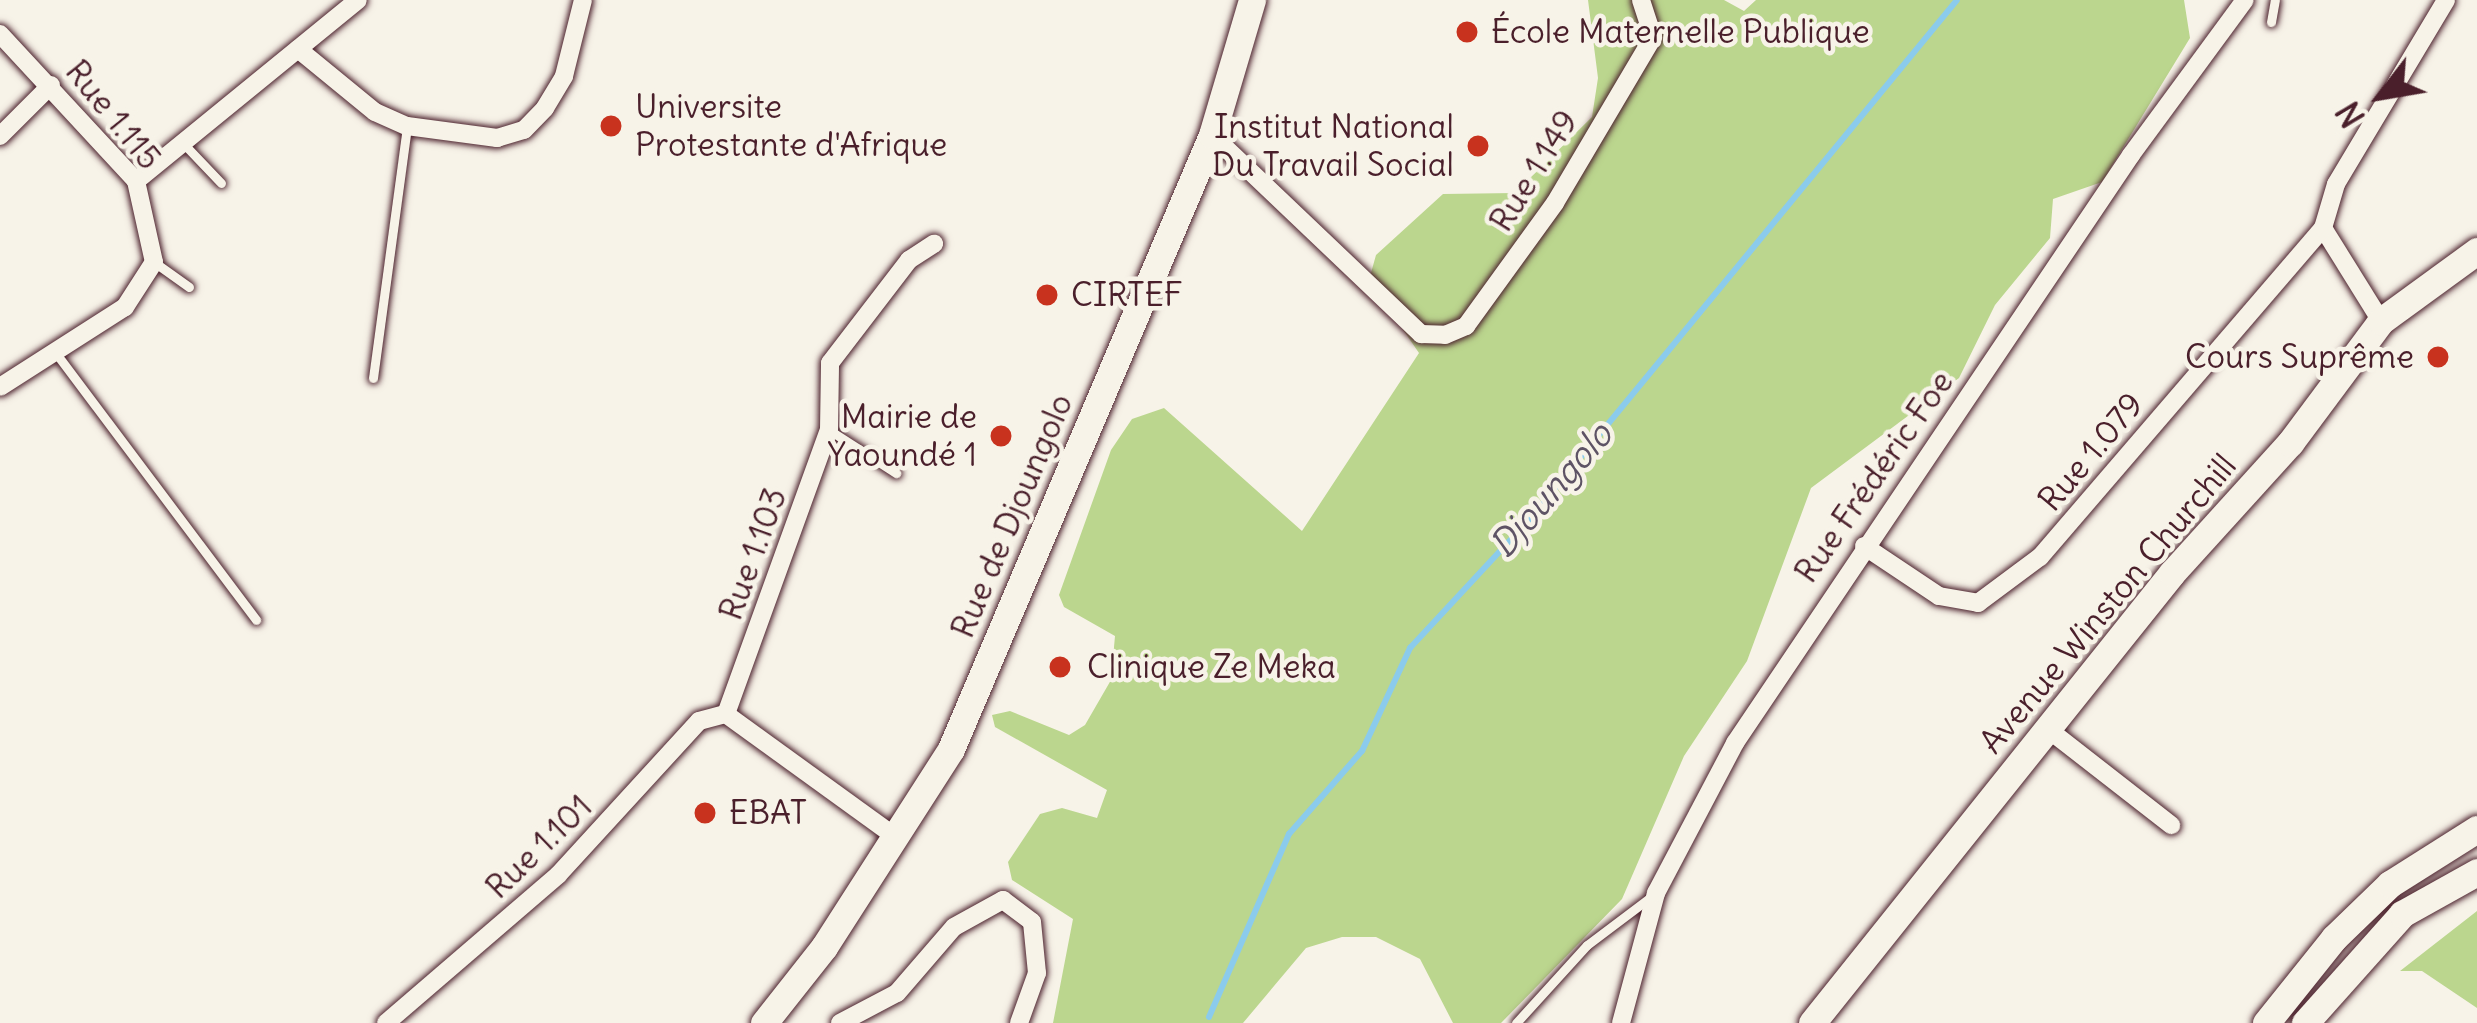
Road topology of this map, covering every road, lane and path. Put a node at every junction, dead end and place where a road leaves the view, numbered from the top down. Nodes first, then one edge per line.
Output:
1 (358, 0) edge
2 (583, 0) edge
3 (1252, 0) edge
4 (1641, 0) edge
5 (2245, 0) edge
6 (2275, 0) edge
7 (2446, 0) edge
8 (2271, 22) dead end
9 (0, 34) edge
10 (298, 50) junction
11 (51, 85) junction
12 (407, 126) junction
13 (1212, 135) junction
14 (0, 136) edge
15 (181, 141) junction
16 (136, 181) junction
17 (221, 183) dead end
18 (2323, 228) junction
19 (934, 244) dead end
20 (2477, 250) edge
21 (154, 262) junction
22 (189, 287) dead end
23 (2380, 321) junction
24 (55, 352) junction
25 (373, 378) dead end
26 (0, 387) edge
27 (830, 430) junction
28 (896, 473) dead end
29 (1864, 546) junction
30 (256, 620) dead end
31 (726, 714) junction
32 (2049, 730) junction
33 (2171, 825) dead end
34 (2477, 830) edge
35 (897, 838) junction
36 (2477, 872) edge
37 (1656, 893) junction
38 (386, 1023) edge
39 (764, 1023) edge
40 (840, 1023) edge
41 (1019, 1023) edge
42 (1516, 1023) edge
43 (1621, 1023) edge
44 (1812, 1023) edge
45 (2266, 1023) edge
46 (2306, 1023) edge

1 - 10 street
2 - 12 street
3 - 13 street, Rue de Djoungolo
4 - 13 street, Rue 1.149
5 - 29 street, Rue Frédéric Foe
6 - 8 lane
7 - 18 street, Rue 1.079
9 - 11 street, Rue 1.115
10 - 12 street
10 - 15 street
11 - 14 street
11 - 16 street, Rue 1.115
12 - 25 lane
13 - 35 street, Rue de Djoungolo
15 - 16 street
15 - 17 lane
16 - 21 street, Rue 1.115
18 - 23 street
18 - 29 street, Rue 1.079
19 - 27 street, Rue 1.103
20 - 23 street, Avenue Winston Churchill
21 - 22 lane
21 - 24 street
23 - 32 street, Avenue Winston Churchill
24 - 26 street
24 - 30 lane
27 - 28 lane
27 - 31 street, Rue 1.103
29 - 37 street, Rue Frédéric Foe
31 - 35 street
31 - 38 street, Rue 1.101
32 - 33 street
32 - 44 street, Avenue Winston Churchill
34 - 45 street
35 - 39 street, Rue de Djoungolo
36 - 46 street
37 - 42 lane
37 - 43 street, Rue Frédéric Foe
40 - 41 street

